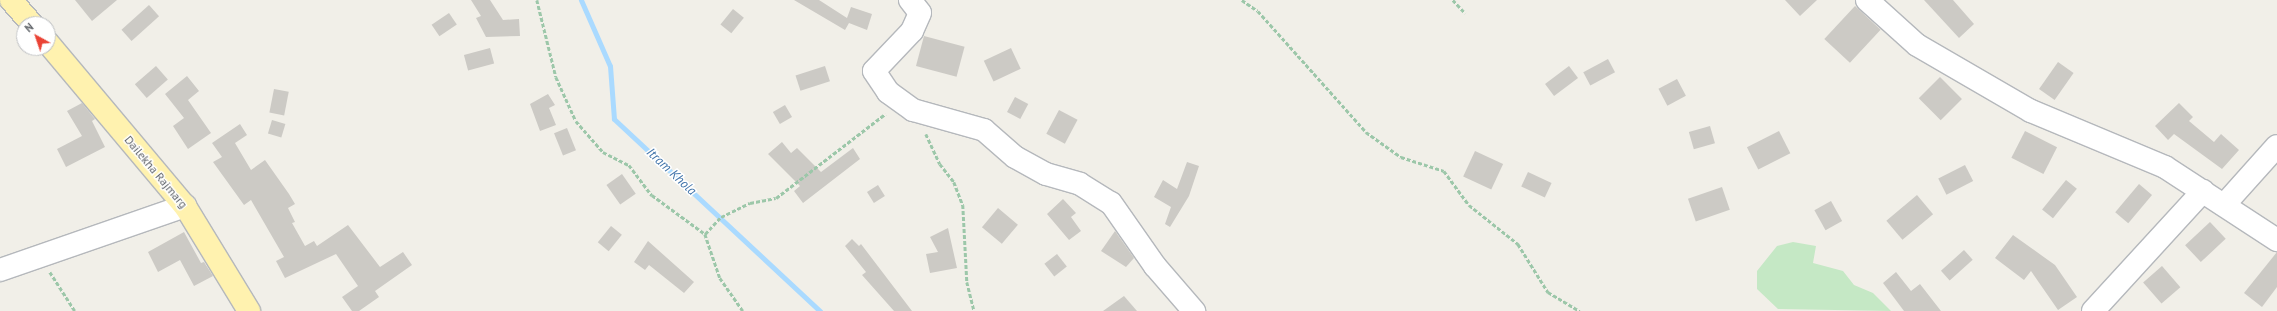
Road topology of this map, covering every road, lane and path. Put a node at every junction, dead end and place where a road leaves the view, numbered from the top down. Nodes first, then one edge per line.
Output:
1 (11, 0) edge
2 (537, 0) edge
3 (910, 0) edge
4 (1242, 0) edge
5 (1453, 0) edge
6 (1867, 0) edge
7 (1465, 13) dead end
8 (25, 16) edge
9 (56, 53) edge
10 (913, 110) junction
11 (2277, 146) edge
12 (2203, 191) junction
13 (2224, 205) junction
14 (185, 206) junction
15 (705, 234) junction
16 (2277, 240) edge
17 (38, 255) junction
18 (0, 270) edge
19 (75, 311) edge
20 (249, 311) edge
21 (744, 311) edge
22 (974, 311) edge
23 (1194, 311) edge
24 (1580, 311) edge
25 (2093, 311) edge

1 - 8 main road
2 - 15 path
3 - 10 street
4 - 24 path
5 - 7 path
6 - 12 street
9 - 14 main road, Dailekha Rajmarg
10 - 15 path
10 - 22 path
10 - 23 street
11 - 13 street
12 - 13 street
12 - 25 street
13 - 16 street
14 - 17 street
14 - 20 main road, Dailekha Rajmarg
15 - 21 path
17 - 18 street
17 - 19 path

